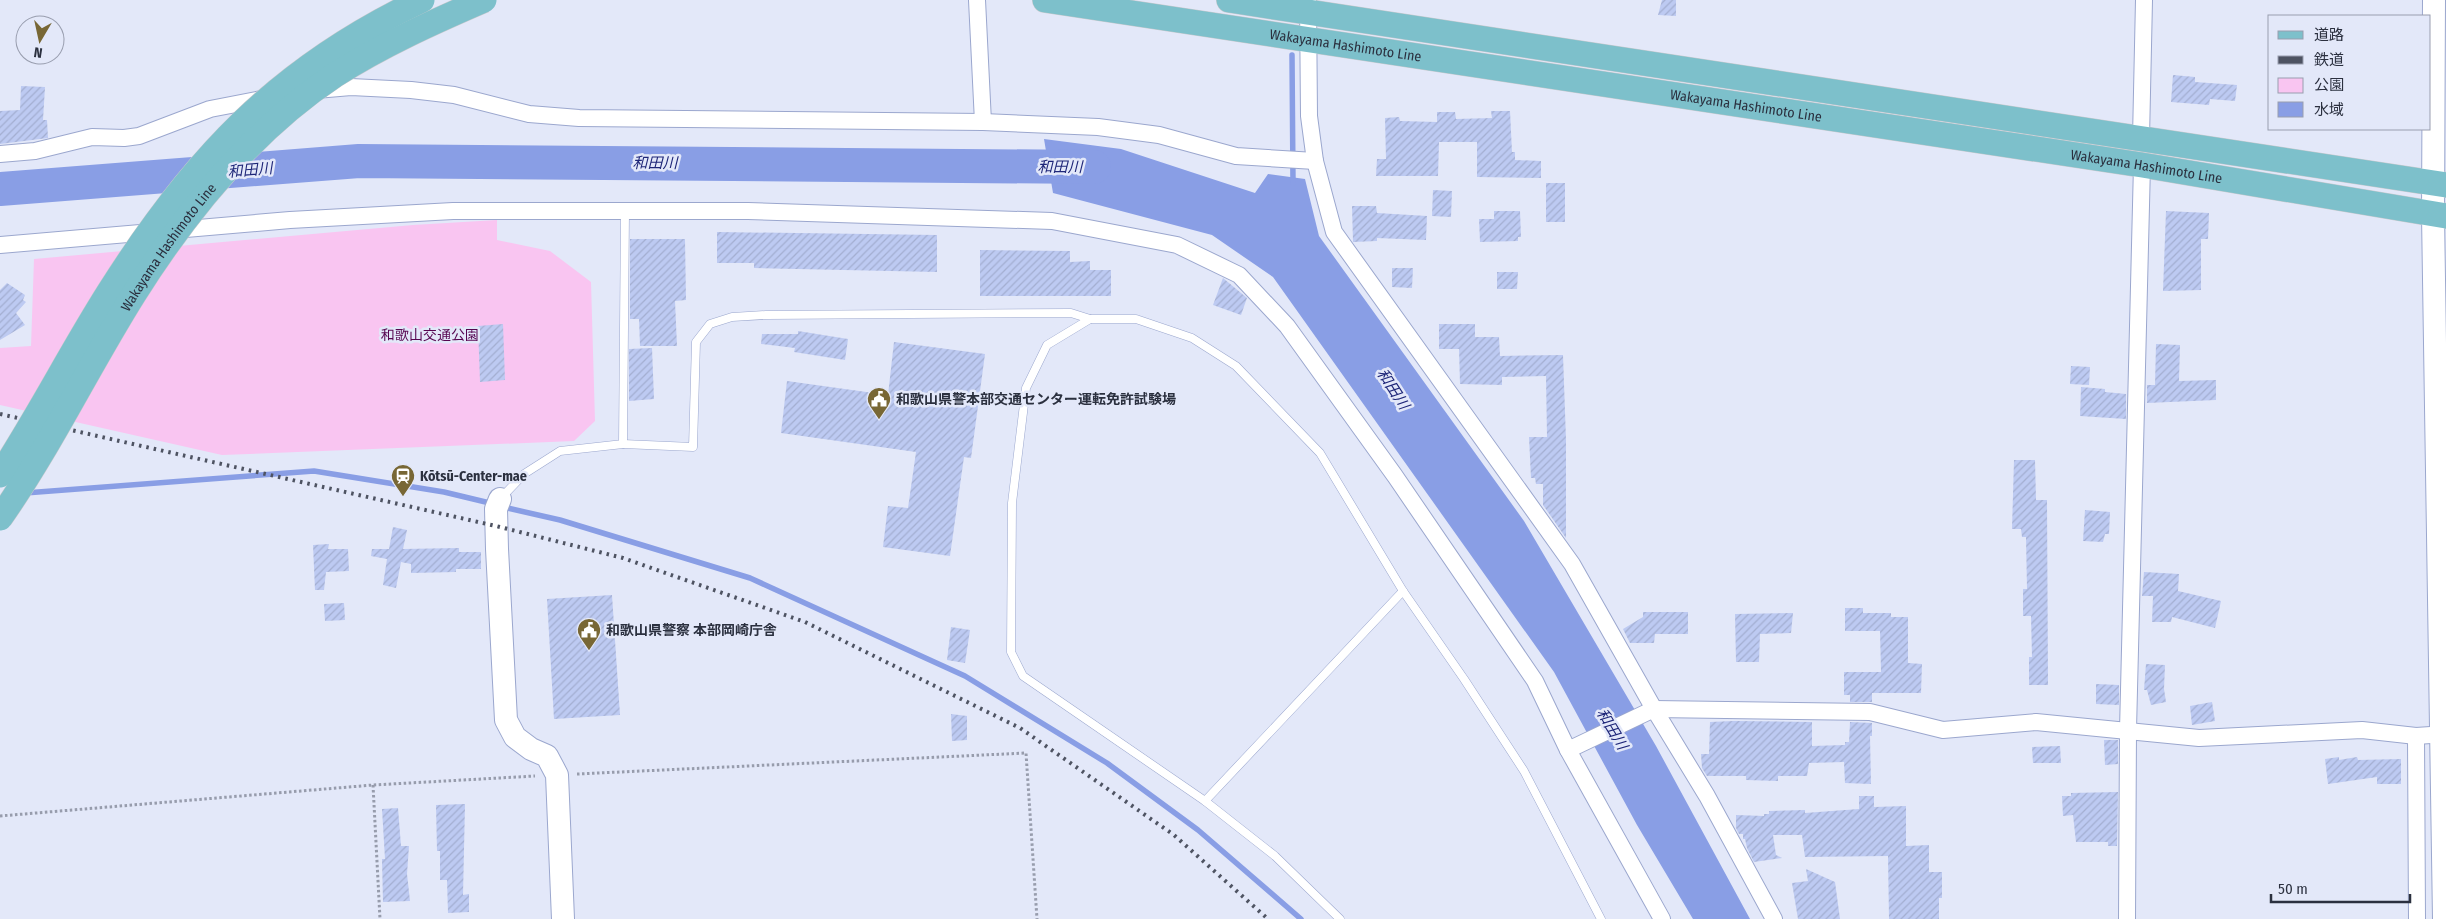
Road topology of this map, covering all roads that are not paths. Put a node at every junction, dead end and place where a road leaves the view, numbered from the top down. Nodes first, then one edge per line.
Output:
1 (422, 0) edge
2 (484, 0) edge
3 (977, 0) edge
4 (1046, 0) edge
5 (1229, 0) edge
6 (2144, 0) edge
7 (2434, 0) edge
8 (1308, 6) edge
9 (1308, 40) junction
10 (983, 122) junction
11 (2141, 138) junction
12 (0, 154) edge
13 (1315, 161) junction
14 (2142, 166) junction
15 (2440, 184) edge
16 (625, 211) junction
17 (2439, 215) edge
18 (0, 244) edge
19 (1090, 320) junction
20 (623, 444) junction
21 (0, 475) edge
22 (500, 499) joint
23 (0, 518) edge
24 (1403, 591) junction
25 (1654, 709) junction
26 (2128, 730) junction
27 (2444, 733) edge
28 (2416, 736) junction
29 (1572, 749) junction
30 (1205, 801) junction
31 (563, 919) edge
32 (1340, 919) edge
33 (1601, 919) edge
34 (1662, 919) edge
35 (1774, 919) edge
36 (2127, 919) edge
37 (2418, 919) edge
38 (2444, 919) edge

1 - 21 main road, Wakayama Hashimoto Line, bridge
2 - 23 main road, Wakayama Hashimoto Line, bridge
3 - 10 street
4 - 9 main road, Wakayama Hashimoto Line
5 - 8 main road, Wakayama Hashimoto Line
6 - 11 street
7 - 15 main road
8 - 9 street
8 - 11 main road, Wakayama Hashimoto Line
9 - 13 street
9 - 14 main road, Wakayama Hashimoto Line
10 - 12 street
10 - 13 street
11 - 15 main road, Wakayama Hashimoto Line
13 - 25 street
14 - 17 main road, Wakayama Hashimoto Line
14 - 26 street
15 - 17 main road
16 - 18 street
16 - 20 lane
16 - 29 street
17 - 27 main road
19 - 20 lane
19 - 24 lane
19 - 30 lane
20 - 22 lane
22 - 31 main road
24 - 30 lane
24 - 33 lane
25 - 26 street
25 - 29 street
25 - 35 street
26 - 28 street
26 - 36 street
27 - 28 street
27 - 38 main road
28 - 37 street
29 - 34 street
30 - 32 lane

